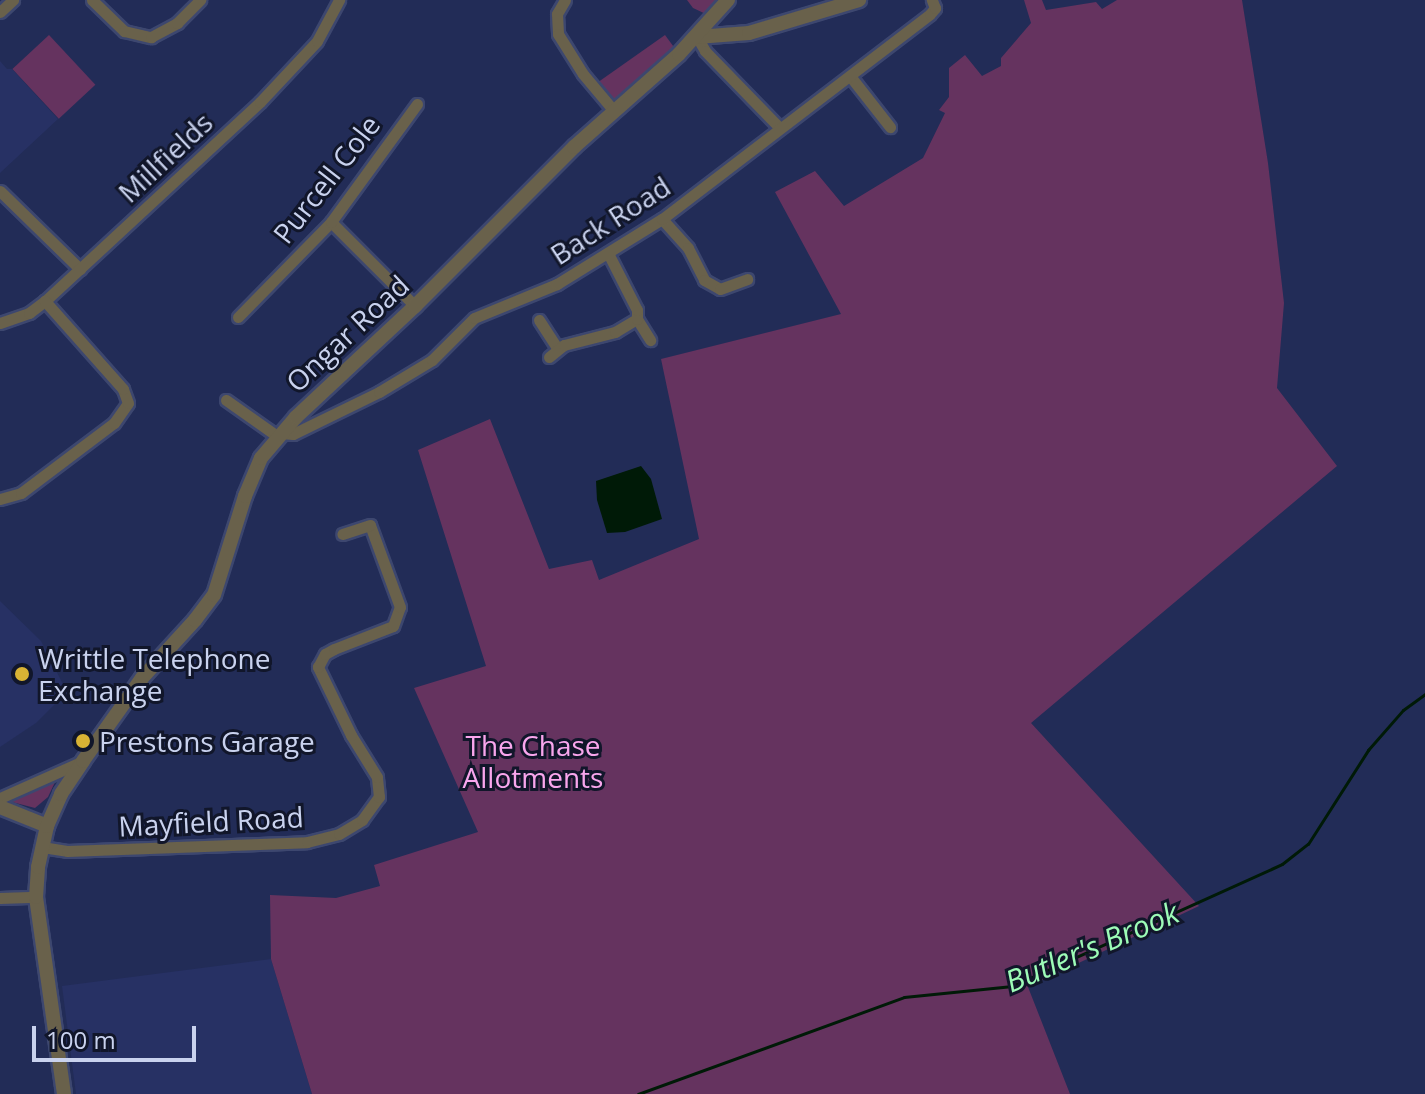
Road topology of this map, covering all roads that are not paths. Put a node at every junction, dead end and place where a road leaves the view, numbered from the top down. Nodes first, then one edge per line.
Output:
1 (92, 0) edge
2 (200, 0) edge
3 (339, 0) edge
4 (565, 0) edge
5 (728, 0) edge
6 (859, 0) edge
7 (932, 0) edge
8 (697, 37) junction
9 (850, 76) junction
10 (417, 104) dead end
11 (614, 111) junction
12 (890, 127) dead end
13 (780, 128) junction
14 (0, 191) edge
15 (662, 219) junction
16 (331, 222) junction
17 (608, 253) junction
18 (80, 269) junction
19 (747, 279) dead end
20 (45, 301) junction
21 (415, 306) junction
22 (238, 317) dead end
23 (637, 319) junction
24 (539, 320) dead end
25 (0, 323) edge
26 (650, 340) dead end
27 (226, 400) dead end
28 (279, 434) junction
29 (0, 499) edge
30 (342, 534) dead end
31 (83, 761) junction
32 (0, 798) edge
33 (0, 807) edge
34 (47, 826) junction
35 (42, 847) junction
36 (36, 897) junction
37 (0, 898) edge
38 (64, 1094) edge

1 - 2 street
3 - 18 street, Millfields
4 - 11 street
5 - 8 street, Ongar Road
6 - 8 street
7 - 9 street, Back Road
8 - 11 street, Ongar Road
8 - 13 street
9 - 12 street
9 - 13 street, Back Road
10 - 16 street, Purcell Cole
11 - 21 street, Ongar Road
13 - 15 street, Back Road
14 - 18 street
15 - 17 street, Back Road
15 - 19 street
16 - 21 street
16 - 22 street, Purcell Cole
17 - 23 street
17 - 28 street, Back Road
18 - 20 street, Millfields
20 - 25 street, Millfields
20 - 29 street
21 - 28 street, Ongar Road
23 - 24 street
23 - 26 street
27 - 28 street
28 - 31 street, Ongar Road
30 - 35 street, Mayfield Road
31 - 32 street
31 - 34 street, Ongar Road
33 - 34 street
34 - 35 street, Ongar Road
35 - 36 street, Ongar Road
36 - 37 street
36 - 38 street, Ongar Road

